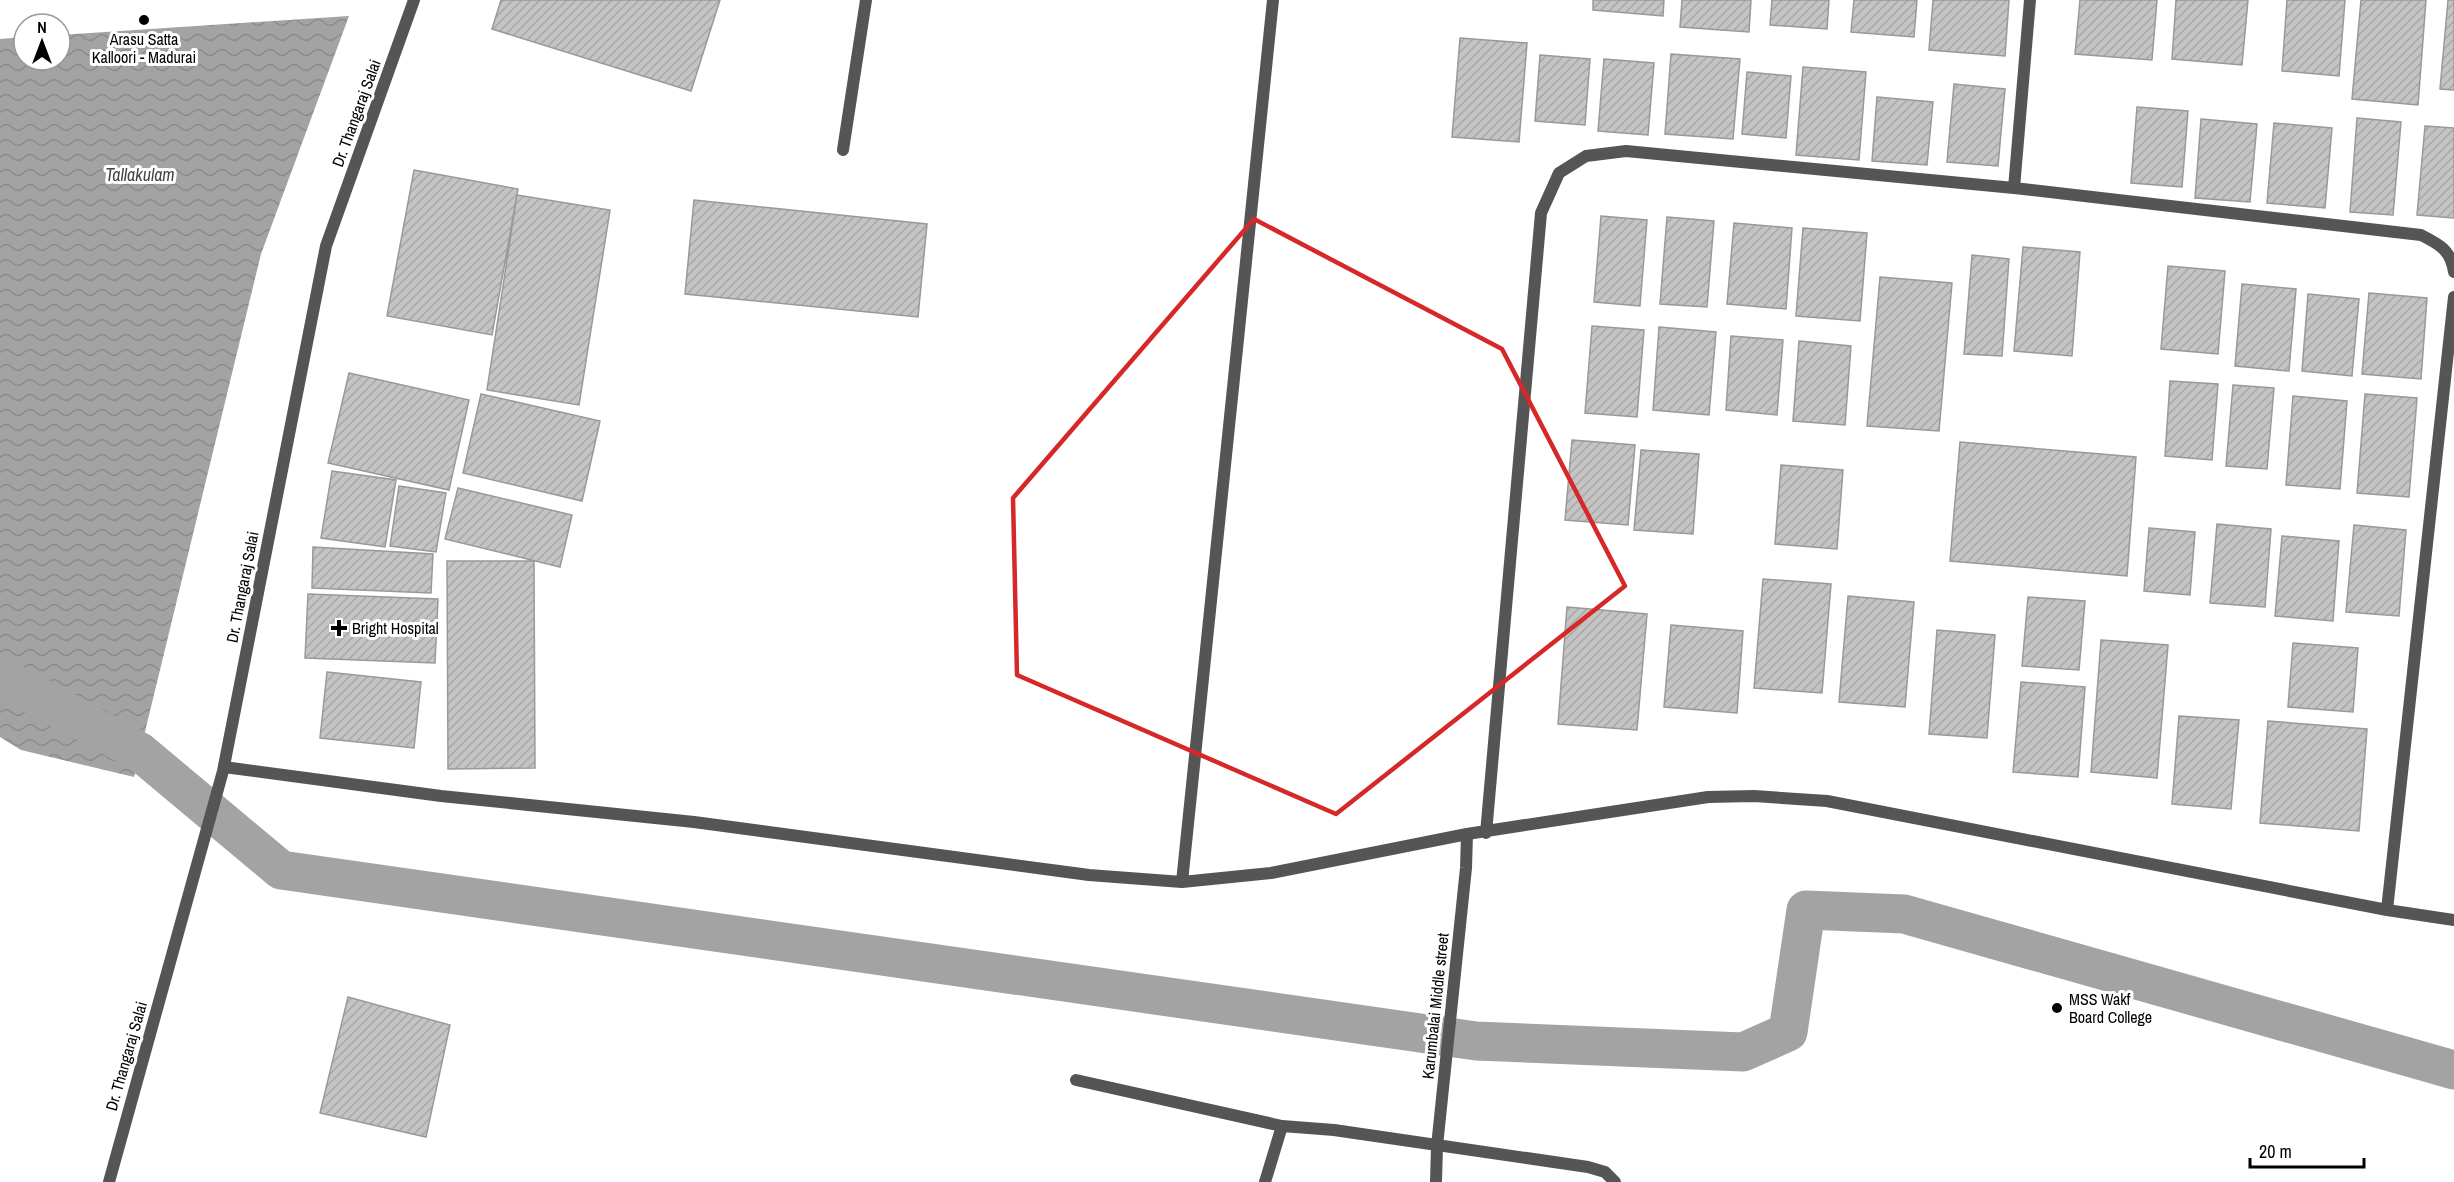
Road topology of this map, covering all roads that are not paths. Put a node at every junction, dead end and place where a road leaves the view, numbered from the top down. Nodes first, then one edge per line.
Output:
1 (414, 0) edge
2 (866, 0) edge
3 (1273, 0) edge
4 (2030, 0) edge
5 (843, 150) dead end
6 (2014, 188) junction
7 (2454, 272) edge
8 (2454, 297) edge
9 (224, 769) junction
10 (1486, 832) junction
11 (1467, 834) junction
12 (1182, 882) junction
13 (2387, 910) junction
14 (2454, 920) edge
15 (1076, 1080) dead end
16 (1282, 1126) junction
17 (1437, 1146) junction
18 (109, 1182) edge
19 (1265, 1182) edge
20 (1436, 1182) edge
21 (1615, 1182) edge

1 - 9 street, Dr. Thangaraj Salai
2 - 5 street
3 - 12 street
4 - 6 street
6 - 7 street
6 - 10 street
8 - 13 street
9 - 12 street
9 - 18 street, Dr. Thangaraj Salai
10 - 11 street
10 - 13 street
11 - 12 street
11 - 17 street, Karumbalai Middle street
13 - 14 street
15 - 16 street
16 - 17 street
16 - 19 street
17 - 20 street, Karumbalai Middle street
17 - 21 street

